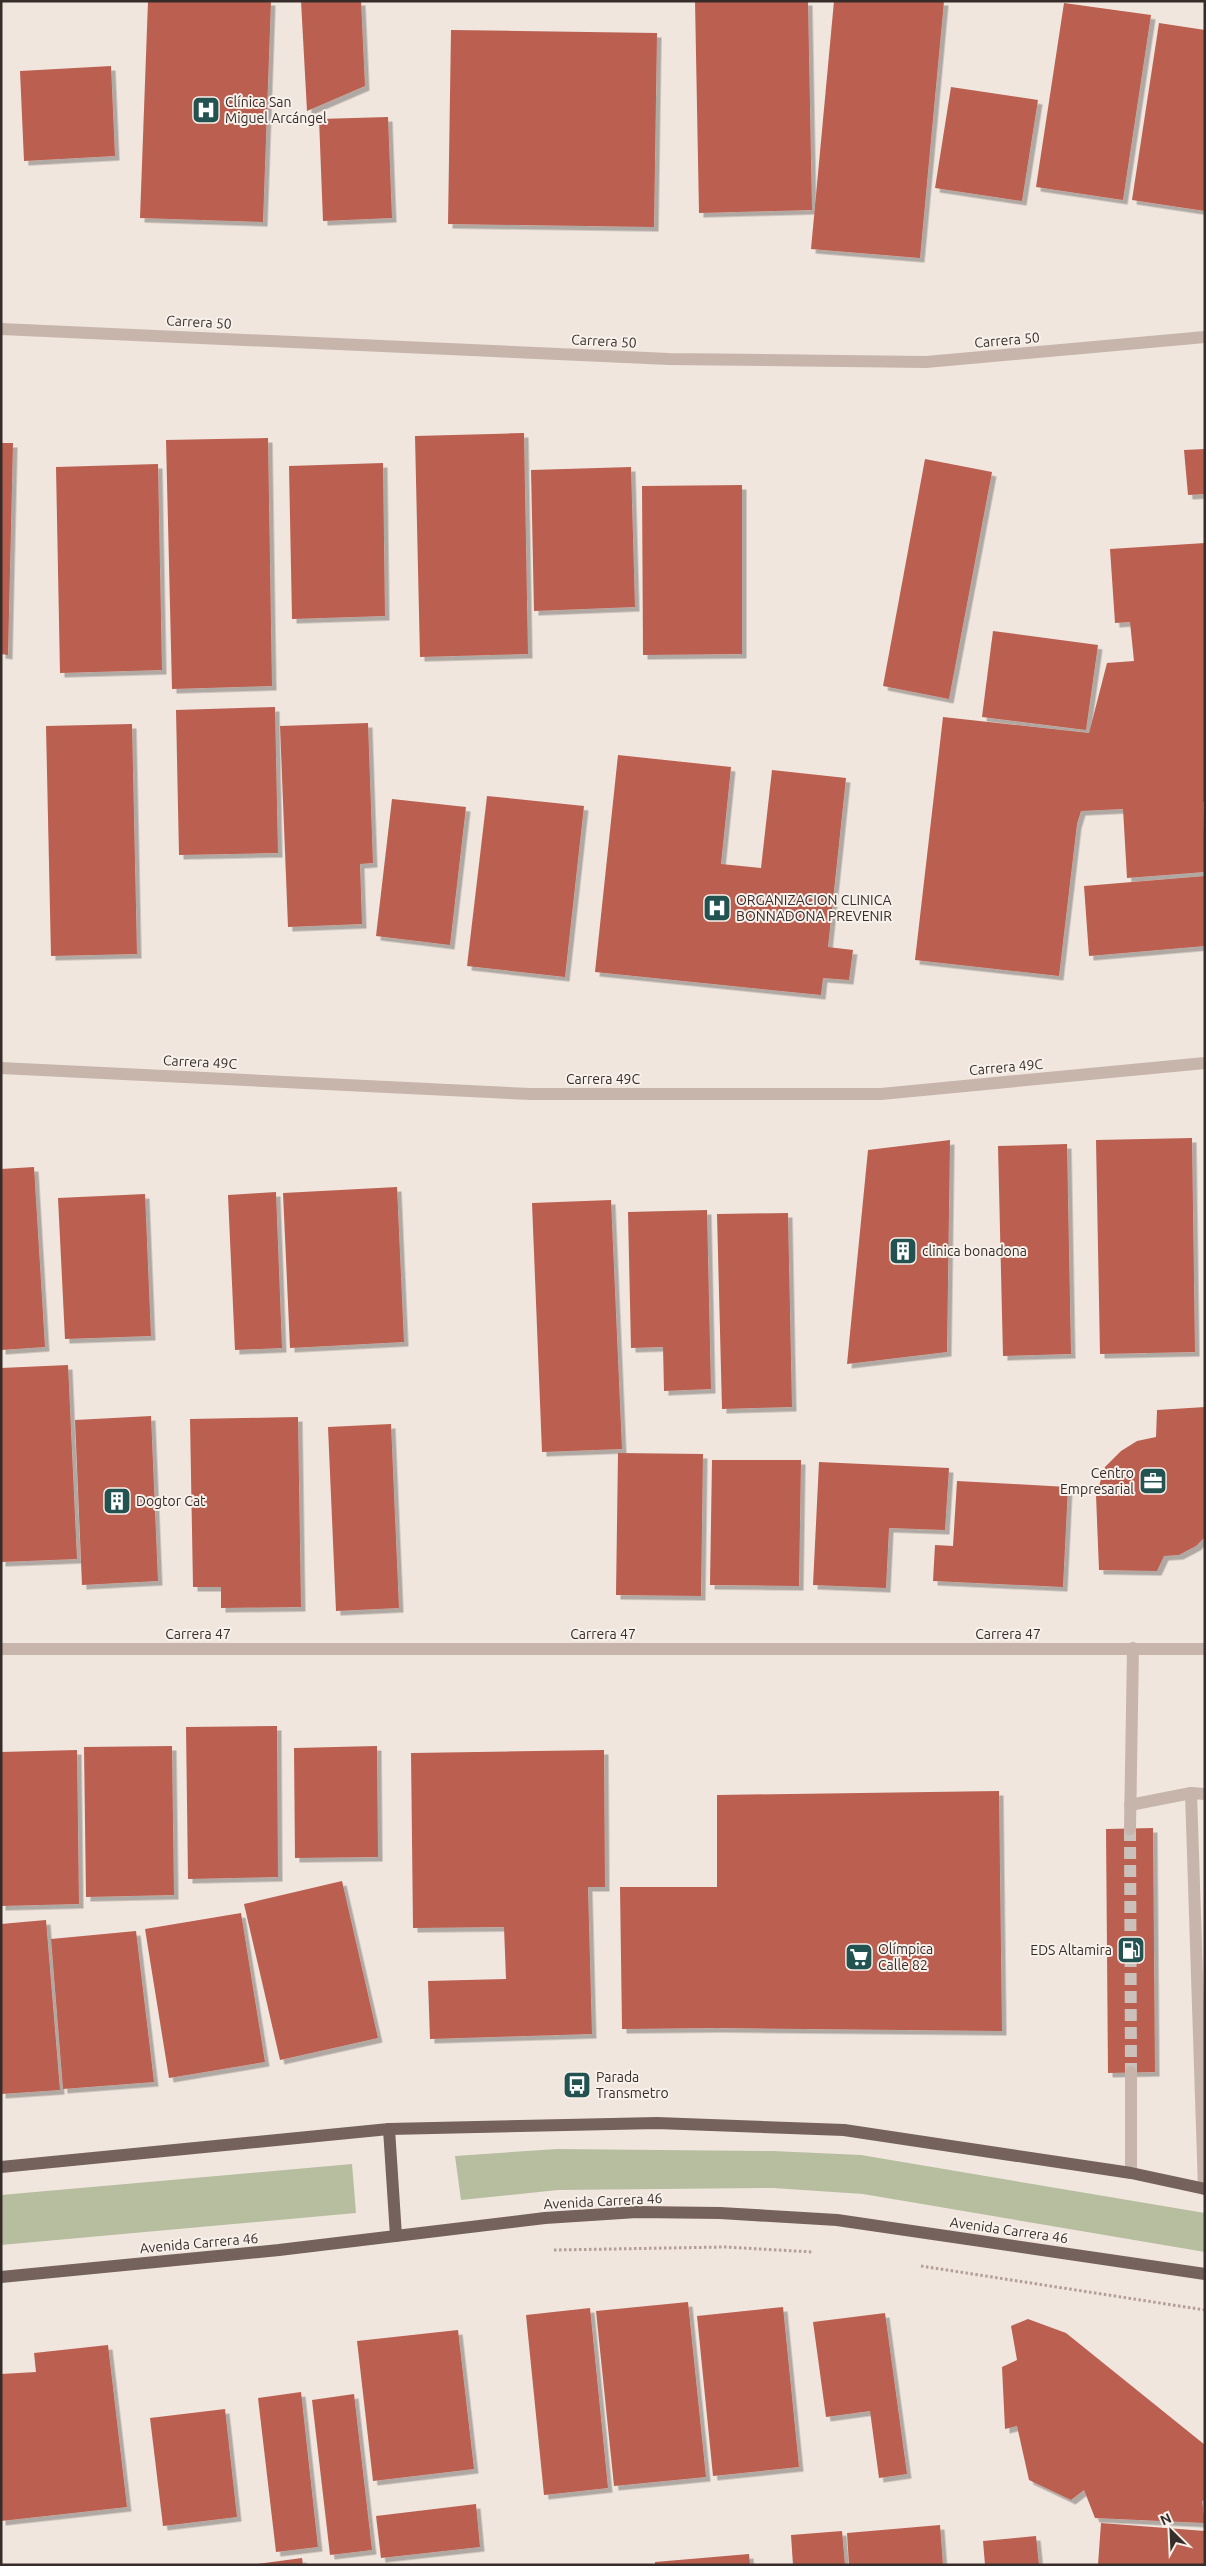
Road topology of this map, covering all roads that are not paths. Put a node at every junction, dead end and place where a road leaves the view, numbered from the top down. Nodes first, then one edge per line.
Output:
1 (1, 329) edge
2 (1205, 337) edge
3 (1205, 1063) edge
4 (1, 1068) edge
5 (1133, 1648) junction
6 (1, 1649) edge
7 (1205, 1649) edge
8 (1191, 1793) junction
9 (1205, 1794) edge
10 (1130, 1804) junction
11 (1130, 1829) tunnel mouth
12 (1202, 2048) edge
13 (1131, 2072) tunnel mouth
14 (390, 2129) junction
15 (1, 2166) edge
16 (1132, 2174) junction
17 (1205, 2189) edge
18 (396, 2236) junction
19 (1205, 2274) edge
20 (1, 2277) edge

1 - 2 street, Carrera 50
3 - 4 street, Carrera 49C
5 - 6 street, Carrera 47
5 - 7 street, Carrera 47
5 - 10 street
8 - 9 street
8 - 10 street
8 - 12 street
10 - 11 street
12 - 17 street
13 - 16 street
14 - 15 main road
14 - 16 main road
14 - 18 main road
16 - 17 main road
18 - 19 main road, Avenida Carrera 46
18 - 20 main road, Avenida Carrera 46

